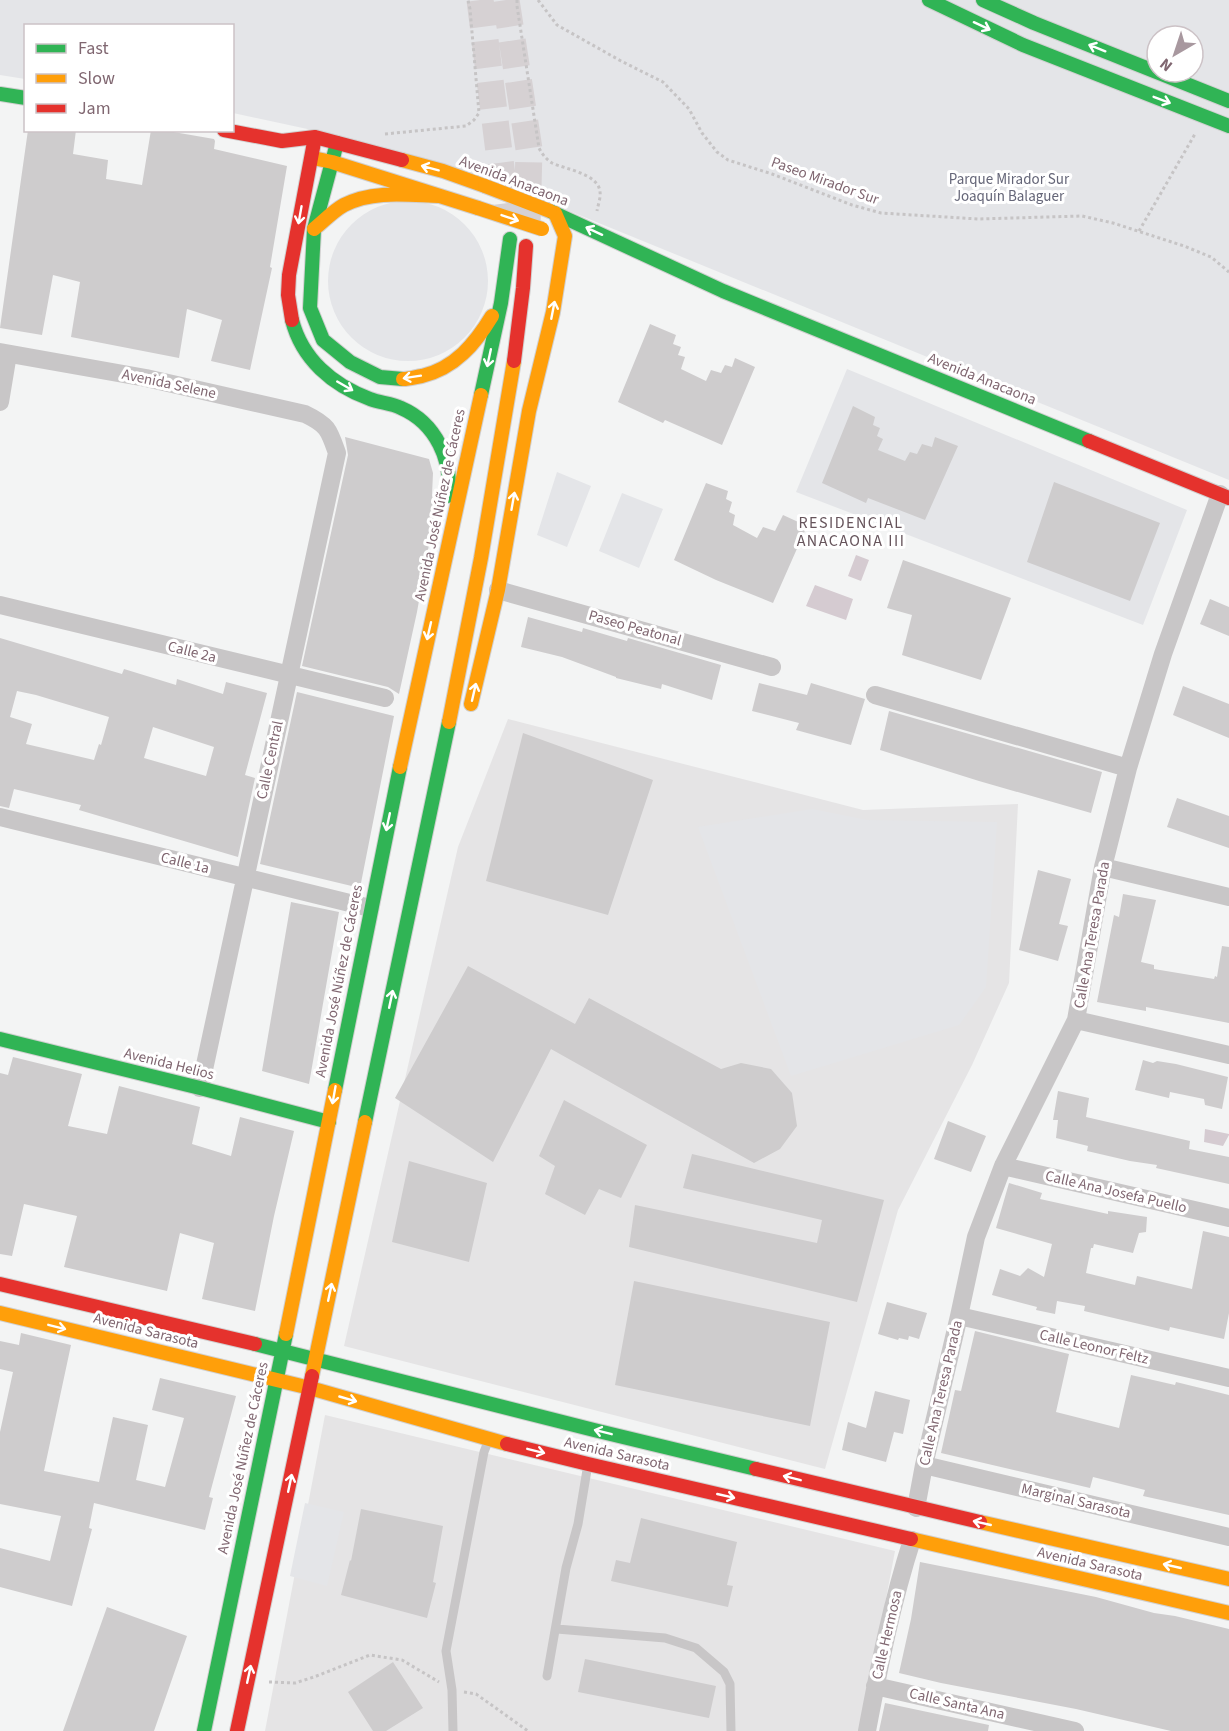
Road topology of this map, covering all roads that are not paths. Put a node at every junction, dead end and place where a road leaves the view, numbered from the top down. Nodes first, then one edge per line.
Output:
1 (929, 0) edge
2 (983, 0) edge
3 (0, 94) edge
4 (24, 98) edge
5 (1229, 101) edge
6 (1229, 126) edge
7 (234, 132) edge
8 (315, 137) junction
9 (282, 141) junction
10 (337, 144) junction
11 (310, 157) junction
12 (332, 162) junction
13 (439, 196) junction
14 (553, 212) junction
15 (314, 229) junction
16 (570, 238) junction
17 (510, 239) dead end
18 (526, 239) tunnel mouth
19 (599, 248) dead end
20 (723, 291) junction
21 (501, 303) junction
22 (4, 353) edge
23 (0, 402) edge
24 (330, 432) joint
25 (1225, 496) edge
26 (498, 590) junction
27 (0, 605) edge
28 (435, 605) junction
29 (772, 667) dead end
30 (288, 675) junction
31 (875, 695) dead end
32 (385, 699) dead end
33 (469, 712) dead end
34 (454, 766) dead end
35 (1128, 768) junction
36 (0, 818) edge
37 (378, 867) junction
38 (1103, 867) junction
39 (410, 871) junction
40 (244, 877) junction
41 (1229, 897) edge
42 (370, 908) junction
43 (1076, 1020) junction
44 (347, 1029) junction
45 (374, 1035) junction
46 (0, 1039) edge
47 (1229, 1055) edge
48 (338, 1070) junction
49 (366, 1076) junction
50 (200, 1088) junction
51 (329, 1122) junction
52 (1003, 1166) junction
53 (1229, 1218) edge
54 (0, 1284) edge
55 (0, 1313) edge
56 (959, 1316) junction
57 (282, 1350) junction
58 (316, 1359) junction
59 (1229, 1378) edge
60 (277, 1380) junction
61 (310, 1388) junction
62 (489, 1439) junction
63 (588, 1464) junction
64 (924, 1465) junction
65 (916, 1508) junction
66 (1229, 1537) edge
67 (912, 1540) junction
68 (1229, 1579) edge
69 (1229, 1613) edge
70 (557, 1629) junction
71 (548, 1676) dead end
72 (876, 1686) junction
73 (241, 1730) edge
74 (204, 1731) edge
75 (453, 1731) edge
76 (732, 1731) edge
77 (867, 1731) edge
78 (1075, 1731) edge

1 -> 6 main road
5 -> 2 main road
3 - 4 main road
7 - 9 main road, Avenida Anacaona
8 - 9 main road, Avenida Anacaona
8 - 10 main road, Avenida Anacaona
8 - 11 main road
9 - 11 main road, Avenida Anacaona
10 - 12 main road
14 -> 10 main road, Avenida Anacaona, bridge
11 - 12 main road, Avenida Anacaona
11 -> 28 main road
12 - 13 main road, Avenida Anacaona
12 - 15 main road
13 - 15 main road
13 -> 16 main road, Avenida Anacaona, bridge
14 - 16 main road
20 -> 14 main road, Avenida Anacaona
21 -> 15 main road
26 -> 16 main road
17 - 21 main road, Avenida José Núñez de Cáceres
18 - 39 main road
19 - 20 main road, Avenida Anacaona
20 - 25 main road, Avenida Anacaona
21 -> 28 main road, Avenida José Núñez de Cáceres
22 - 23 street
22 - 24 street, Avenida Selene
24 - 30 street, Calle Central
25 - 35 street, Calle Ana Teresa Parada
26 - 29 street, Paseo Peatonal
33 -> 26 main road
27 - 30 street, Calle 2a
28 -> 37 main road, Avenida José Núñez de Cáceres
30 - 32 street, Calle 2a
30 - 40 street, Calle Central
31 - 35 street
34 - 39 main road
35 - 38 street, Calle Ana Teresa Parada
36 - 40 street, Calle 1a
37 - 39 main road
37 - 42 main road, Avenida José Núñez de Cáceres
38 - 41 street
38 - 43 street, Calle Ana Teresa Parada
45 -> 39 main road
40 - 42 street, Calle 1a
40 - 50 street, Calle Central
42 - 44 main road, Avenida José Núñez de Cáceres
43 - 47 street
43 - 52 street, Calle Ana Teresa Parada
44 - 45 main road
44 - 48 main road, Avenida José Núñez de Cáceres
45 - 49 main road
46 - 50 main road, Avenida Helios
48 - 49 main road
48 -> 51 main road, Avenida José Núñez de Cáceres
58 -> 49 main road
50 - 51 main road, Avenida Helios
51 - 57 main road, Avenida José Núñez de Cáceres
52 - 53 street, Calle Ana Josefa Puello
52 - 56 street, Calle Ana Teresa Parada
54 - 57 main road, Avenida Sarasota
55 -> 60 main road, Avenida Sarasota
56 - 59 street, Calle Leonor Feltz
56 - 64 street, Calle Ana Teresa Parada
57 - 58 main road, Avenida Sarasota
57 - 60 main road, Avenida José Núñez de Cáceres
58 - 61 main road
65 -> 58 main road, Avenida Sarasota
60 - 61 main road, Avenida Sarasota
60 - 74 main road, Avenida José Núñez de Cáceres
61 -> 62 main road, Avenida Sarasota
73 -> 61 main road
62 -> 63 main road, Avenida Sarasota
62 - 75 lane
63 -> 67 main road, Avenida Sarasota
63 - 70 lane
64 - 65 street, Calle Ana Teresa Parada
64 - 66 street, Marginal Sarasota
68 -> 65 main road, Avenida Sarasota
67 - 69 main road, Avenida Sarasota
67 - 72 street, Calle Hermosa
70 - 71 lane
70 - 76 lane
72 - 77 street, Calle Hermosa
72 - 78 street, Calle Santa Ana

